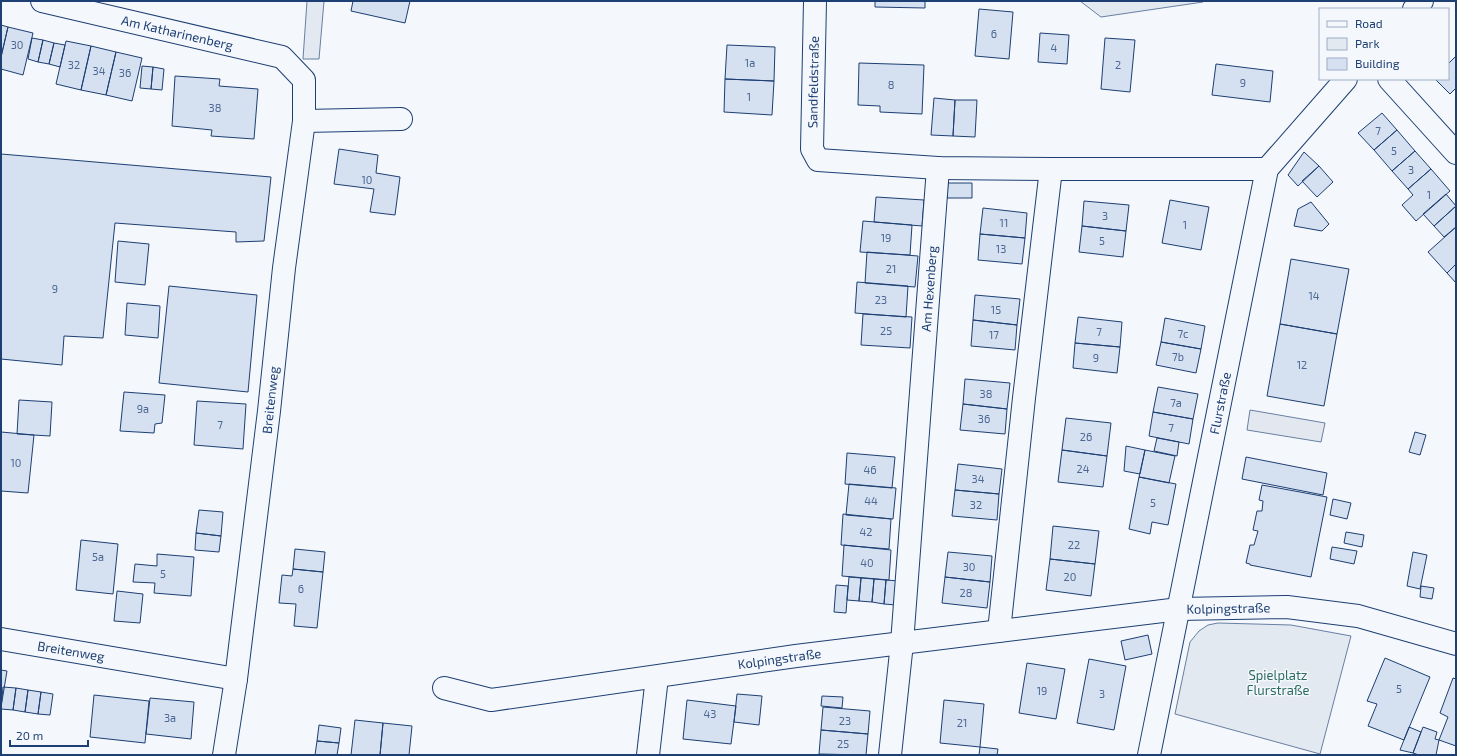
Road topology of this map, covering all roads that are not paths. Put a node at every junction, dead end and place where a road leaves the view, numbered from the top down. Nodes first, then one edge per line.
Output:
1 (42, 1) edge
2 (816, 1) edge
3 (304, 80) joint
4 (1345, 80) edge
5 (1390, 80) edge
6 (401, 119) dead end
7 (304, 120) junction
8 (1456, 153) edge
9 (938, 168) junction
10 (1267, 168) junction
11 (1051, 170) junction
12 (1178, 609) junction
13 (999, 631) junction
14 (1, 639) edge
15 (902, 643) junction
16 (1456, 644) edge
17 (657, 677) junction
18 (236, 679) junction
19 (444, 688) dead end
20 (224, 755) edge
21 (648, 755) edge
22 (890, 755) edge
23 (1149, 755) edge

1 - 3 street, Am Katharinenberg
2 - 9 street, Sandfeldstraße
3 - 7 street, Breitenweg
4 - 10 street
5 - 8 street
6 - 7 street
7 - 18 street, Breitenweg
9 - 11 street
9 - 15 street, Am Hexenberg
10 - 11 street
10 - 12 street, Flurstraße
11 - 13 street
12 - 13 street, Kolpingstraße
12 - 16 street, Kolpingstraße
12 - 23 street, Flurstraße
13 - 15 street, Kolpingstraße
14 - 18 street, Breitenweg
15 - 17 street, Kolpingstraße
15 - 22 street
17 - 19 street, Kolpingstraße
17 - 21 street
18 - 20 street, Breitenweg

